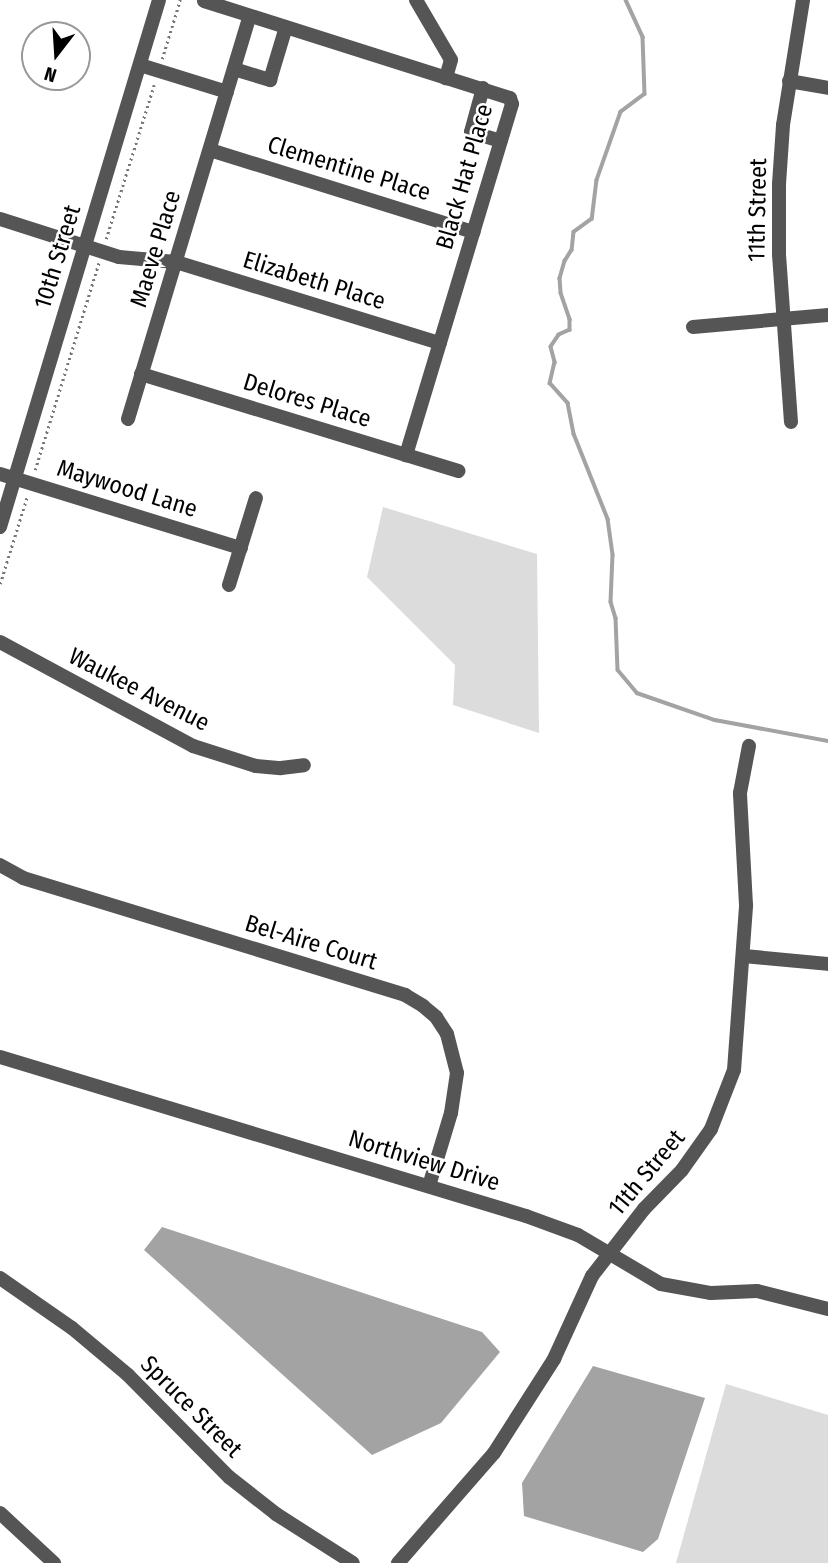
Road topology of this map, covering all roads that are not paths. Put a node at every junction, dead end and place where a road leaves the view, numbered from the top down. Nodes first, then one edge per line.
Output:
1 (159, 0) edge
2 (416, 0) edge
3 (803, 0) edge
4 (204, 1) edge
5 (250, 16) junction
6 (286, 27) junction
7 (140, 65) junction
8 (234, 69) junction
9 (446, 78) junction
10 (789, 80) junction
11 (483, 88) junction
12 (828, 88) edge
13 (227, 92) junction
14 (501, 141) junction
15 (210, 150) junction
16 (0, 219) edge
17 (474, 232) junction
18 (85, 245) junction
19 (176, 262) junction
20 (828, 315) edge
21 (783, 319) junction
22 (694, 327) dead end
23 (440, 343) junction
24 (141, 374) junction
25 (128, 419) dead end
26 (790, 422) dead end
27 (405, 455) junction
28 (458, 471) dead end
29 (0, 474) edge
30 (15, 478) junction
31 (256, 498) dead end
32 (0, 527) edge
33 (241, 548) junction
34 (229, 585) dead end
35 (0, 642) edge
36 (749, 746) dead end
37 (304, 765) dead end
38 (0, 865) edge
39 (744, 956) junction
40 (828, 964) edge
41 (0, 1057) edge
42 (429, 1186) junction
43 (609, 1255) junction
44 (0, 1278) edge
45 (828, 1309) edge
46 (0, 1513) edge
47 (54, 1563) edge
48 (353, 1563) edge
49 (398, 1563) edge

1 - 7 street, 10th Street
2 - 9 street
3 - 10 street, 11th Street
4 - 5 street, Black Hat Place
5 - 6 street, Black Hat Place
5 - 8 street, Maeve Place
6 - 8 street
6 - 9 street, Black Hat Place
7 - 13 street
7 - 18 street, 10th Street
8 - 13 street, Maeve Place
9 - 11 street, Black Hat Place
10 - 12 street
10 - 21 street, 11th Street
11 - 14 street, Black Hat Place
11 - 14 street
13 - 15 street, Maeve Place
14 - 17 street, Black Hat Place
15 - 17 street, Clementine Place
15 - 19 street, Maeve Place
16 - 18 street, Elizabeth Place
17 - 23 street, Black Hat Place
18 - 19 street, Elizabeth Place
18 - 30 street, 10th Street
19 - 23 street, Elizabeth Place
19 - 24 street, Maeve Place
20 - 21 street
21 - 22 street
21 - 26 street, 11th Street
23 - 27 street, Black Hat Place
24 - 25 street, Maeve Place
24 - 27 street, Delores Place
27 - 28 street, Delores Place
29 - 30 street, Maywood Lane
30 - 32 street, 10th Street
30 - 33 street, Maywood Lane
31 - 33 street
33 - 34 street
35 - 37 street, Waukee Avenue
36 - 39 street, 11th Street
38 - 42 street, Bel-Aire Court
39 - 40 street
39 - 43 street, 11th Street
41 - 42 street, Northview Drive
42 - 43 street, Northview Drive
43 - 45 street, Northview Drive
43 - 49 street, 11th Street
44 - 48 street, Spruce Street
46 - 47 street

